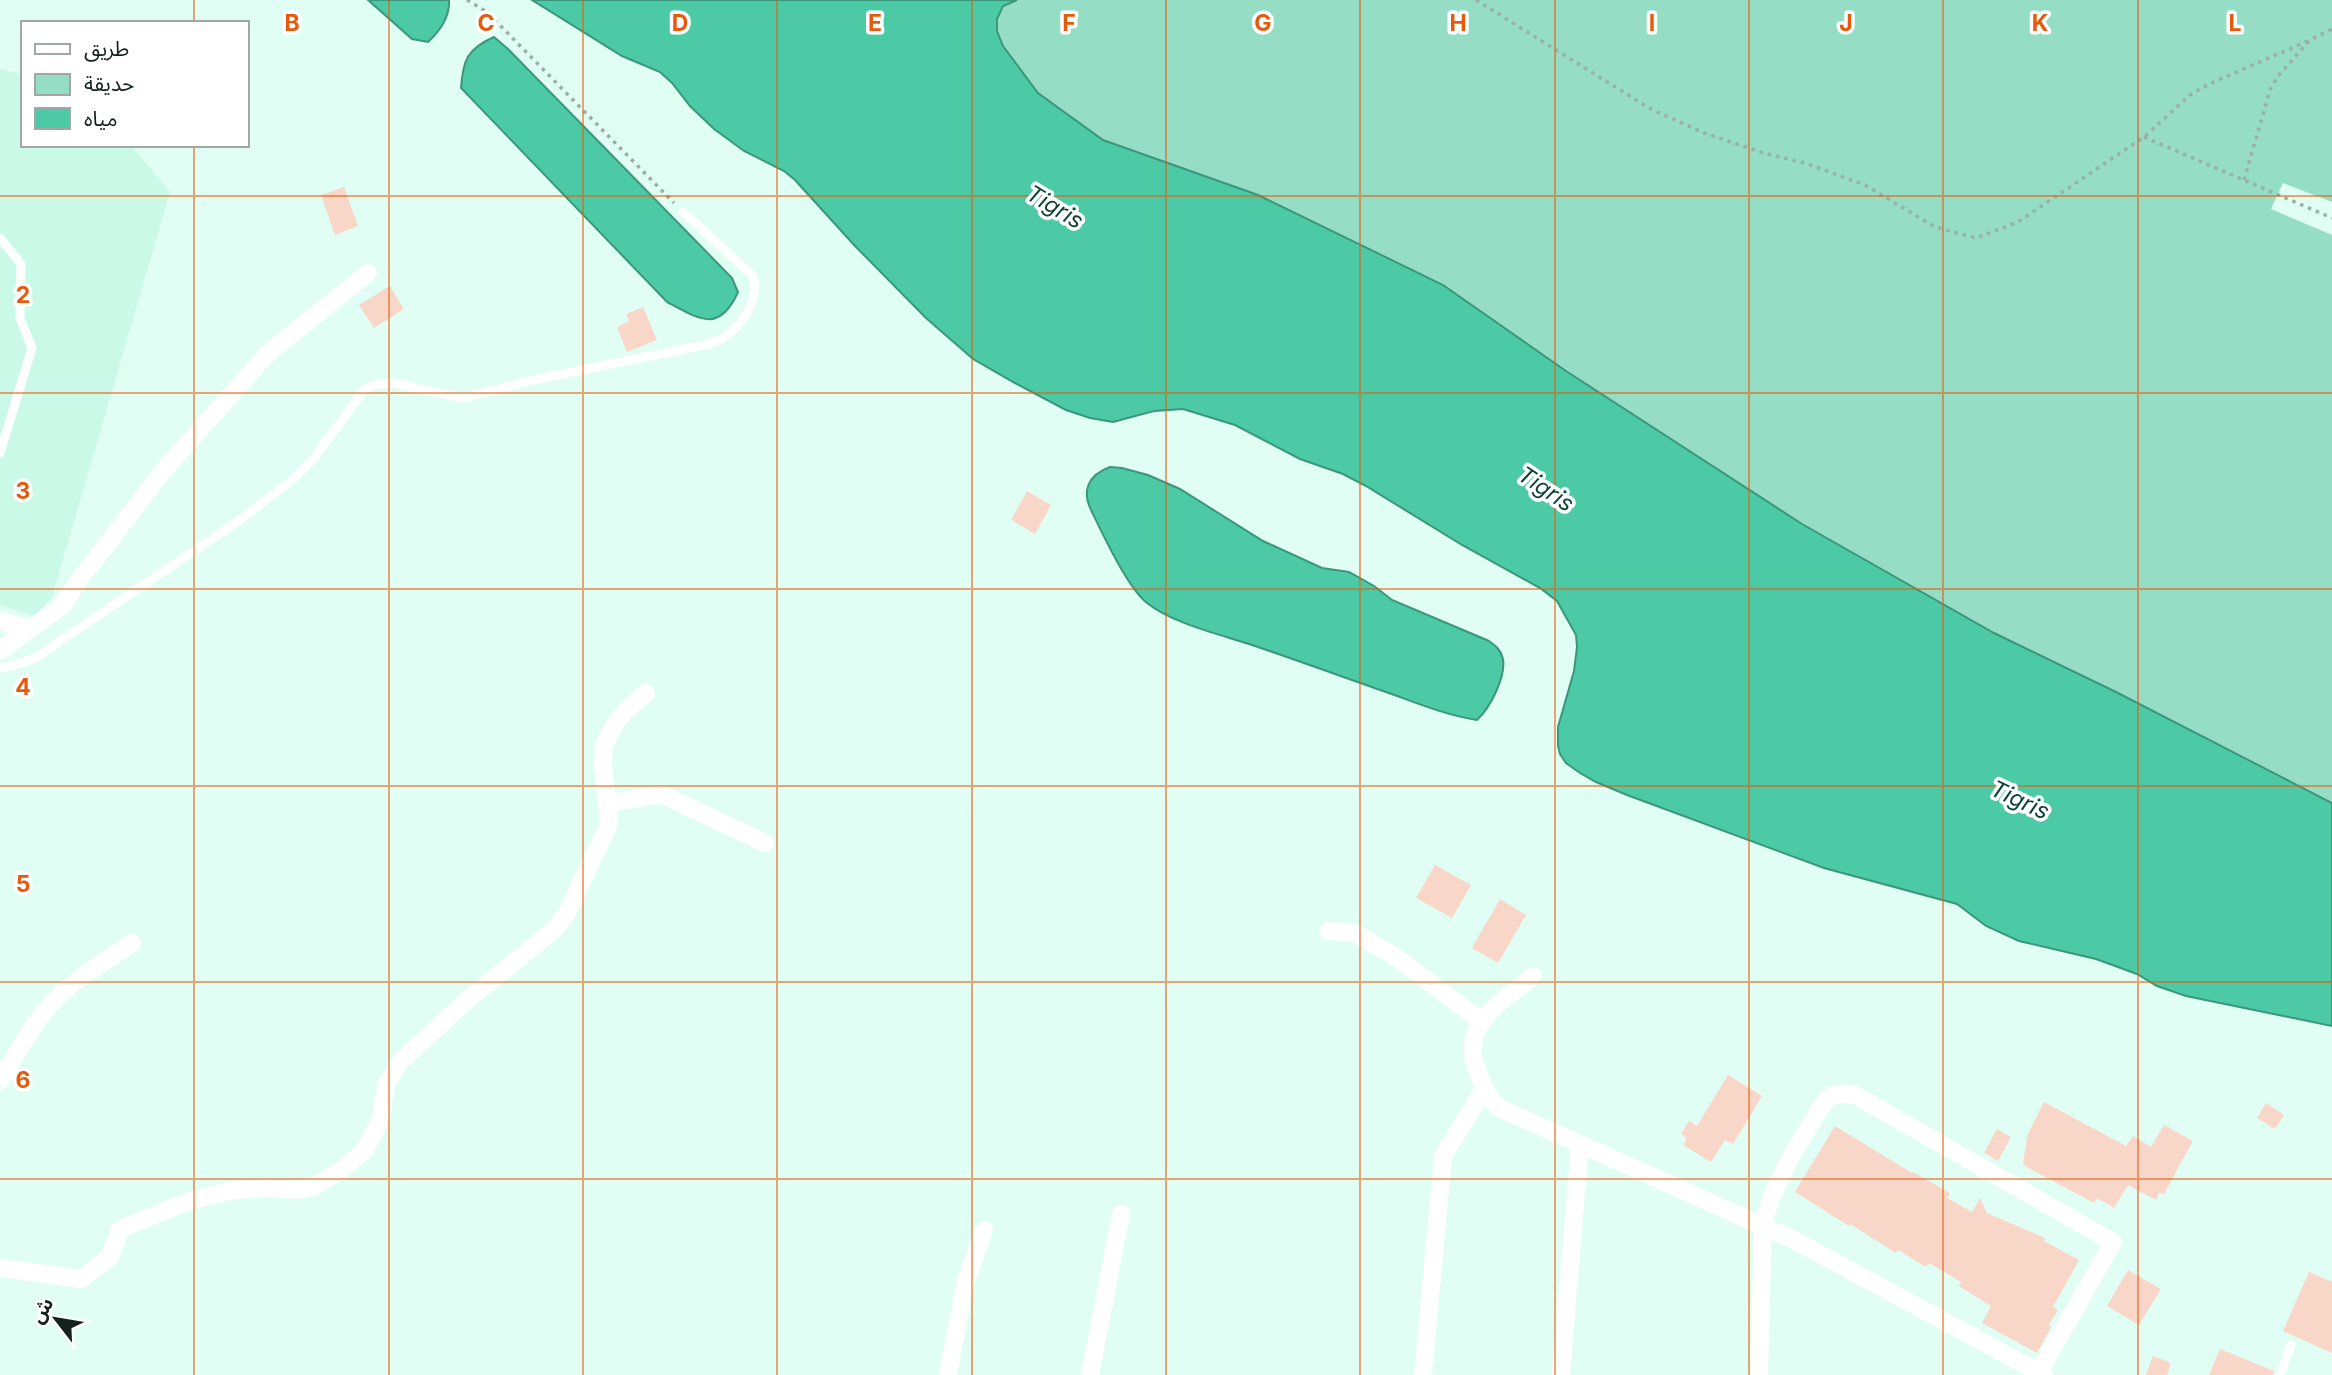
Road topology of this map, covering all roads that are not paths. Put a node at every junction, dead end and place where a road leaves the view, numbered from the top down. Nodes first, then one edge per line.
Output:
1 (683, 212) road end
2 (0, 238) edge
3 (368, 272) dead end
4 (0, 453) edge
5 (0, 621) edge
6 (31, 629) junction
7 (0, 651) edge
8 (0, 668) edge
9 (646, 693) dead end
10 (607, 804) junction
11 (765, 844) dead end
12 (1328, 931) dead end
13 (132, 943) dead end
14 (1533, 976) dead end
15 (1481, 1021) junction
16 (0, 1081) edge
17 (1484, 1088) junction
18 (1580, 1145) junction
19 (1121, 1214) dead end
20 (1763, 1227) junction
21 (984, 1230) dead end
22 (0, 1268) edge
23 (2291, 1345) dead end
24 (2041, 1373) edge
25 (948, 1375) edge
26 (1090, 1375) edge
27 (1423, 1375) edge
28 (1561, 1375) edge
29 (1759, 1375) edge
30 (2280, 1375) edge

1 - 8 lane
2 - 4 lane
3 - 6 street
5 - 6 street
6 - 7 street
9 - 10 street
10 - 11 street
10 - 22 street
12 - 15 street
13 - 16 street
14 - 15 street
15 - 17 street
17 - 18 street
17 - 27 street
18 - 20 street
18 - 28 street
19 - 26 street
20 - 24 street
20 - 24 street
20 - 29 street
21 - 25 street
23 - 30 lane

